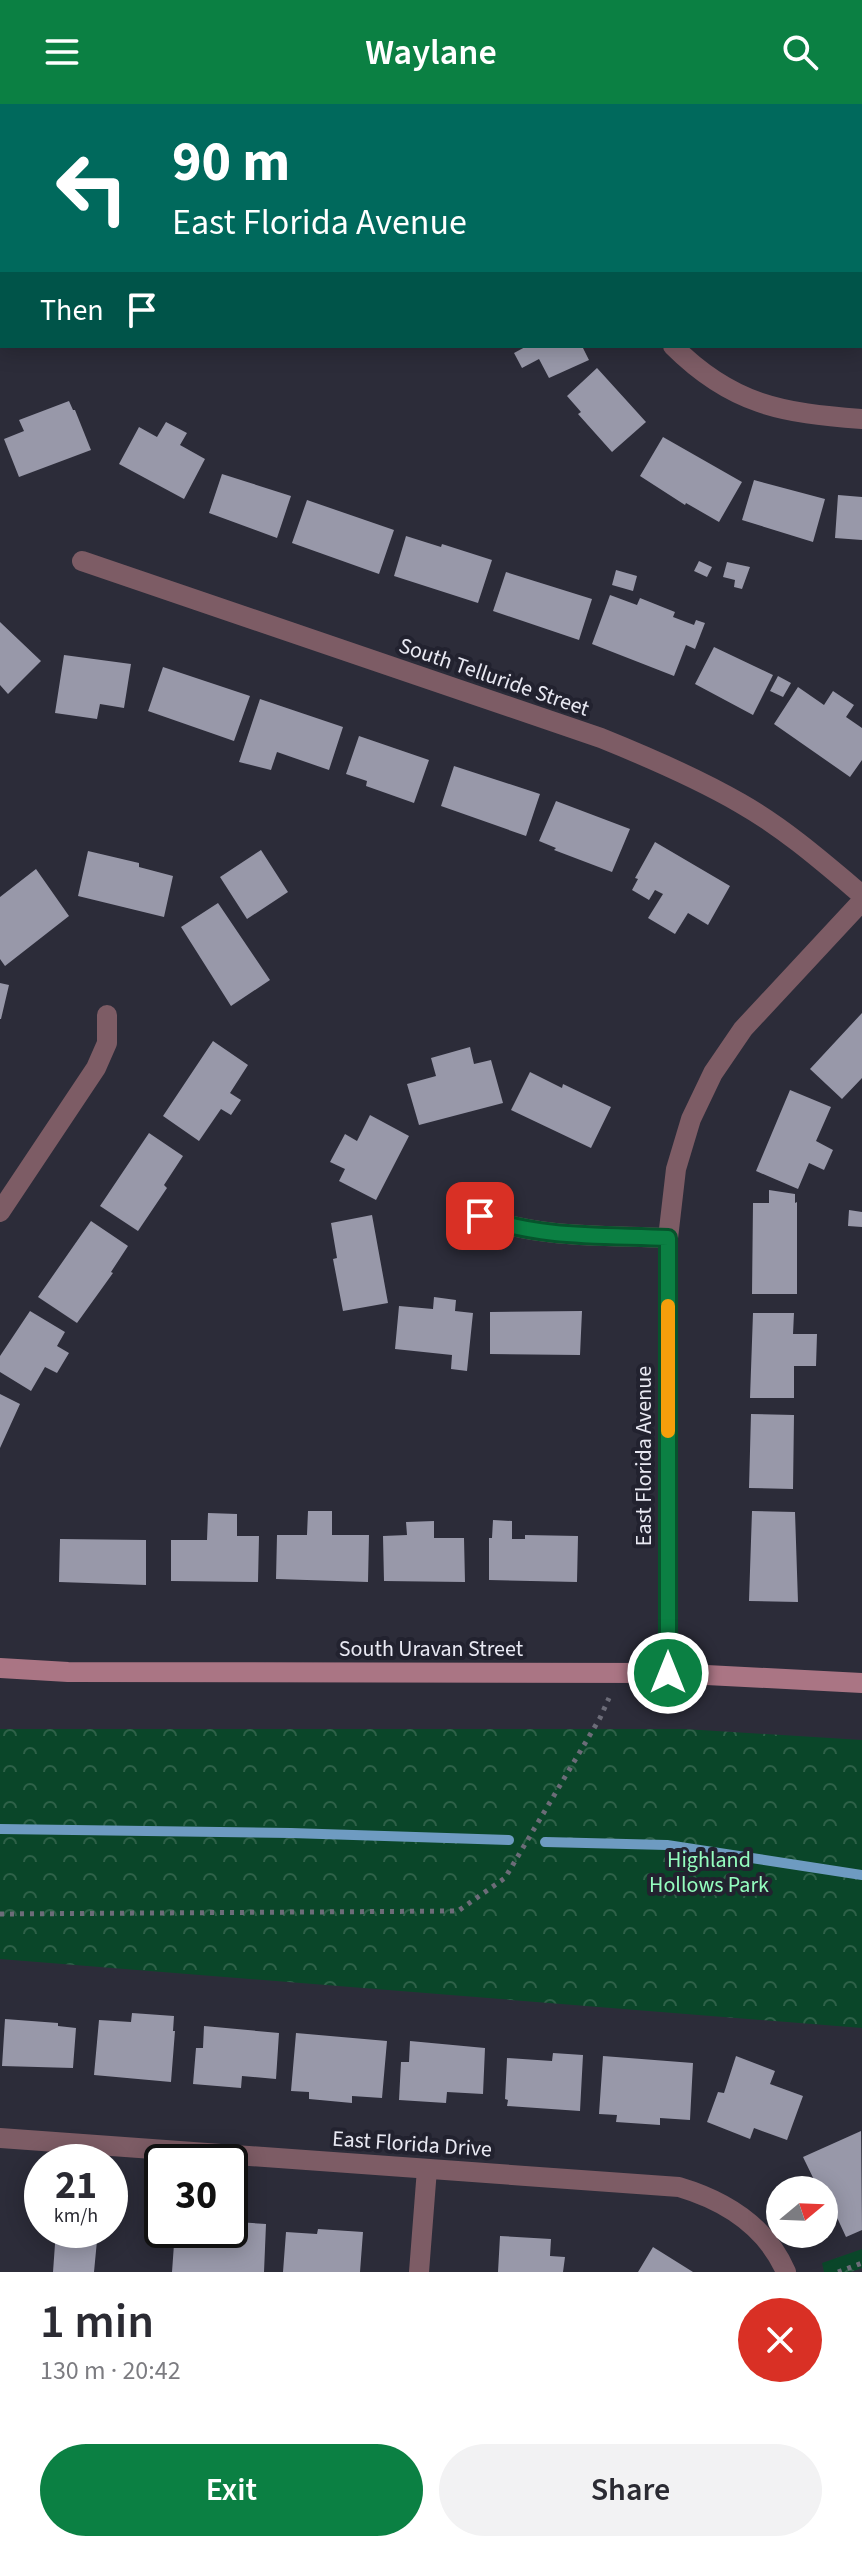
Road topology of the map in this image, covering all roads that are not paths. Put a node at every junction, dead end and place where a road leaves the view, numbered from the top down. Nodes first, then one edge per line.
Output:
1 (675, 348) edge
2 (862, 419) edge
3 (82, 561) dead end
4 (862, 895) edge
5 (862, 901) edge
6 (107, 1015) dead end
7 (0, 1212) edge
8 (480, 1216) dead end
9 (668, 1238) junction
10 (0, 1668) edge
11 (668, 1673) junction
12 (862, 1683) edge
13 (0, 2138) edge
14 (427, 2169) junction
15 (419, 2272) edge
16 (786, 2272) edge

1 - 2 street
3 - 4 street, South Telluride Street
5 - 9 street, East Florida Avenue
6 - 7 street
8 - 9 street
9 - 11 street, East Florida Avenue
10 - 11 street, South Uravan Street
11 - 12 street, South Uravan Street
13 - 14 street, East Florida Drive
14 - 15 street
14 - 16 street, East Florida Drive

